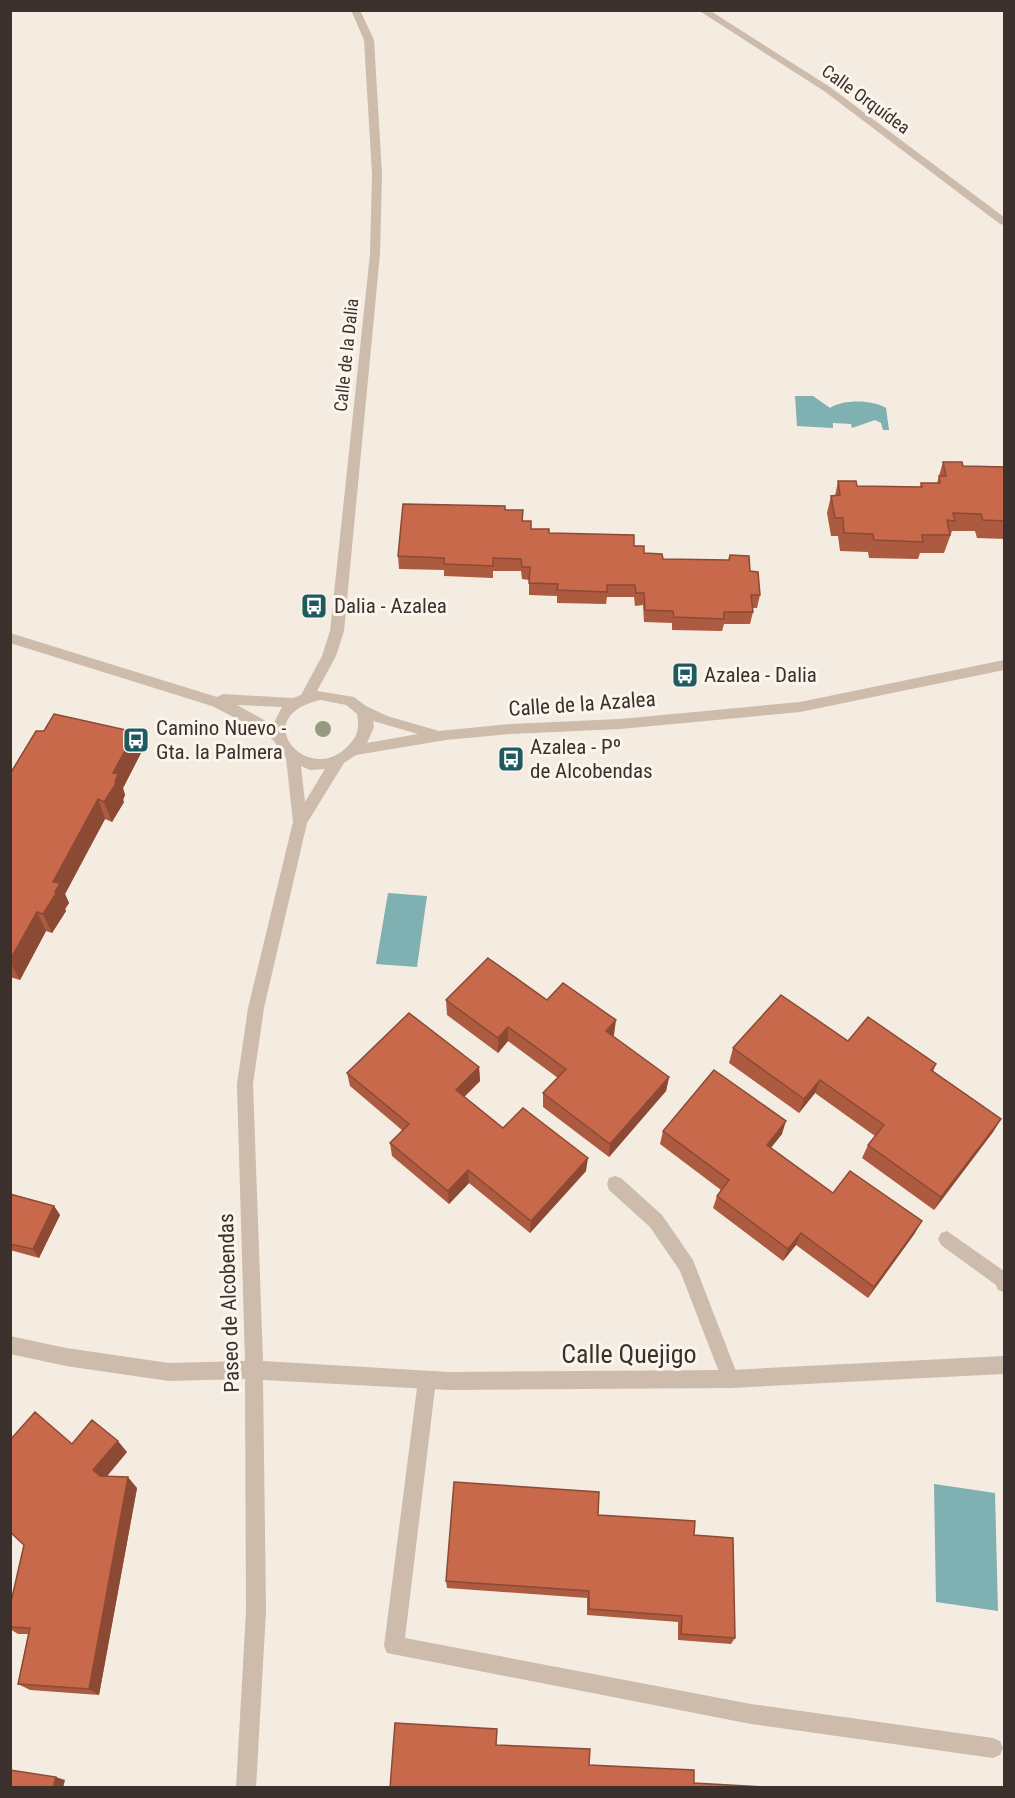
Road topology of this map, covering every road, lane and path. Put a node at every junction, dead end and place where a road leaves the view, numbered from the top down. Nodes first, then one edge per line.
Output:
1 (355, 10) edge
2 (702, 10) edge
3 (1005, 222) edge
4 (10, 638) edge
5 (1005, 665) edge
6 (211, 698) junction
7 (301, 701) junction
8 (362, 710) junction
9 (446, 735) junction
10 (279, 737) junction
11 (357, 750) junction
12 (293, 757) junction
13 (338, 761) junction
14 (300, 822) junction
15 (615, 1184) dead end
16 (947, 1239) dead end
17 (1005, 1284) edge
18 (10, 1345) edge
19 (1005, 1365) edge
20 (254, 1371) junction
21 (730, 1379) junction
22 (427, 1380) junction
23 (993, 1748) dead end
24 (246, 1788) edge

1 - 7 street, Calle de la Dalia
2 - 3 street, Calle Orquídea
4 - 6 street
5 - 9 street, Calle de la Azalea
6 - 7 street
6 - 10 street
7 - 8 street
7 - 10 street
8 - 9 street, Calle de la Azalea
8 - 11 street
9 - 11 street, Calle de la Azalea
10 - 12 street
11 - 13 street
12 - 13 street
12 - 14 street, Paseo de Alcobendas
13 - 14 street, Paseo de Alcobendas
14 - 20 street, Paseo de Alcobendas
15 - 21 street
16 - 17 street
18 - 20 street, Calle Quejigo
19 - 21 street, Calle Quejigo
20 - 22 street, Calle Quejigo
20 - 24 street, Paseo de Alcobendas
21 - 22 street, Calle Quejigo
22 - 23 street

